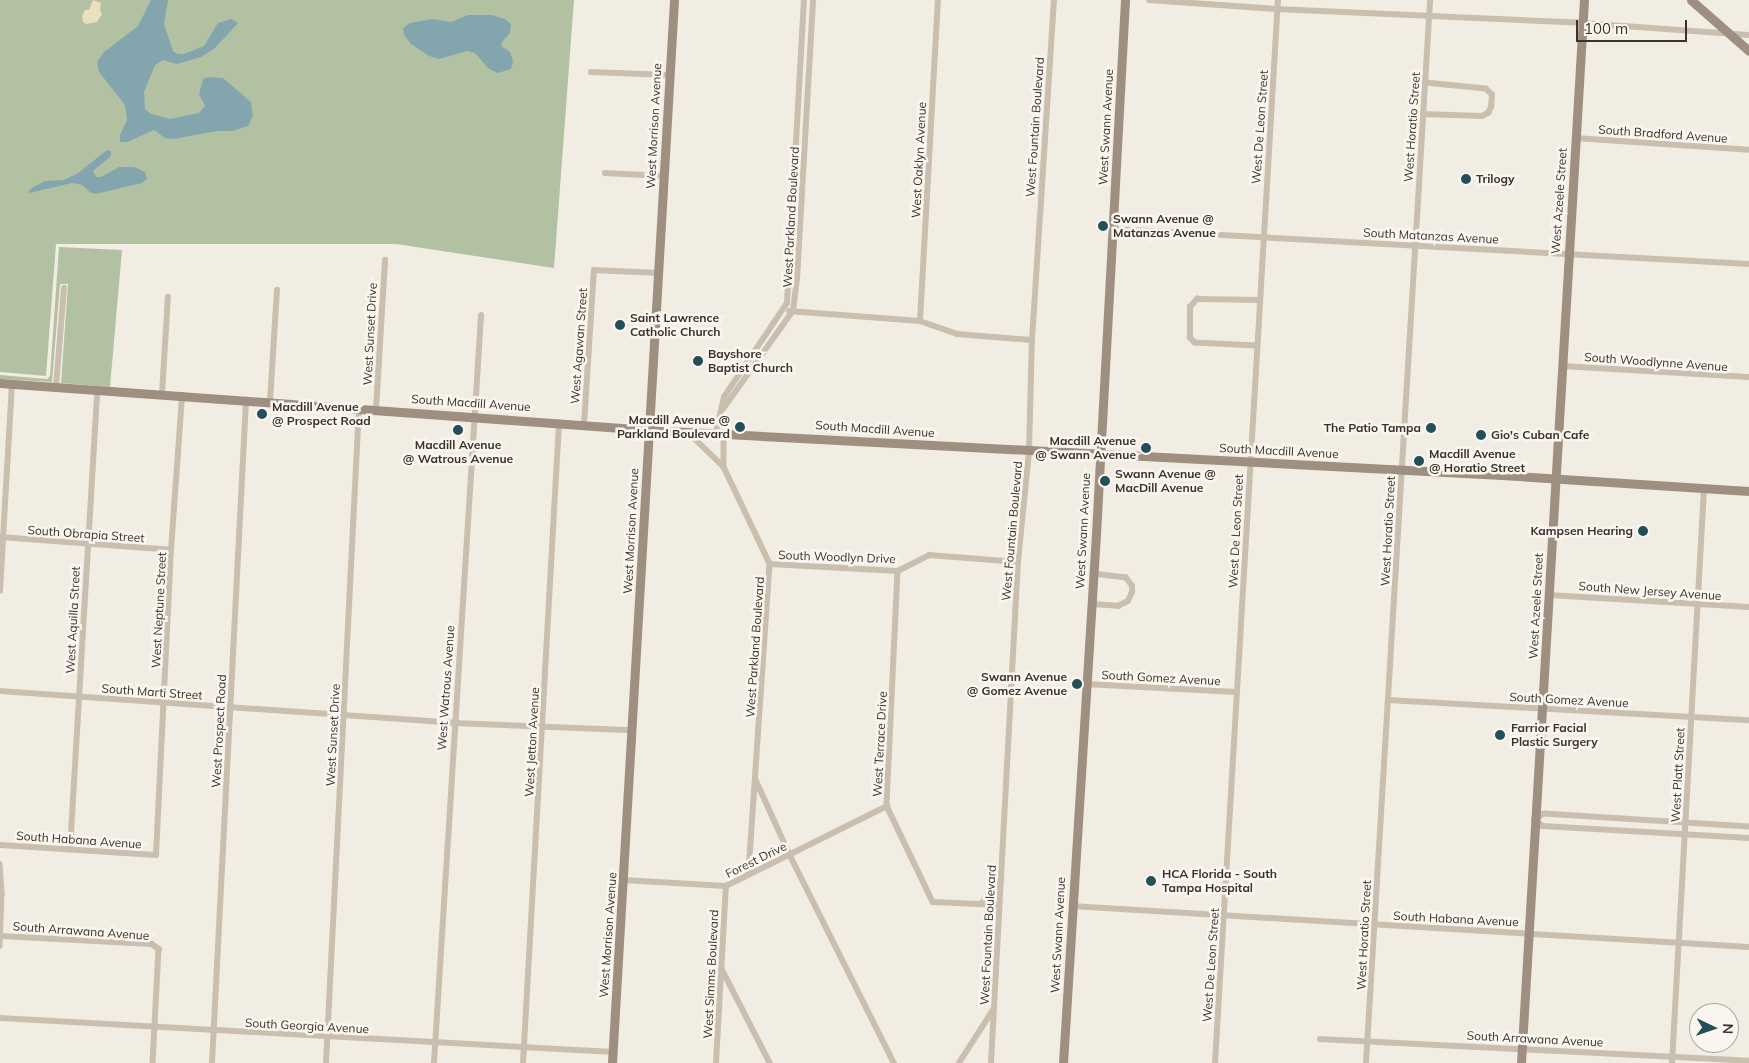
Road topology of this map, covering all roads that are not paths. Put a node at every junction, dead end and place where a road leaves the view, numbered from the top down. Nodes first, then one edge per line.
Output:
1 (674, 0) edge
2 (804, 0) edge
3 (814, 0) edge
4 (938, 0) edge
5 (1054, 0) edge
6 (1125, 0) edge
7 (1149, 0) edge
8 (1278, 0) edge
9 (1430, 0) edge
10 (1584, 0) edge
11 (1691, 0) edge
12 (1278, 9) junction
13 (1429, 15) junction
14 (1582, 23) junction
15 (1729, 33) junction
16 (1749, 35) edge
17 (1749, 51) edge
18 (591, 72) dead end
19 (670, 75) junction
20 (1425, 83) junction
21 (1423, 114) junction
22 (1575, 138) junction
23 (1749, 150) edge
24 (605, 173) dead end
25 (664, 176) junction
26 (1112, 230) junction
27 (1263, 237) junction
28 (1414, 245) junction
29 (1568, 254) junction
30 (385, 260) dead end
31 (1749, 264) edge
32 (658, 273) junction
33 (64, 288) dead end
34 (277, 290) dead end
35 (168, 297) dead end
36 (1260, 300) junction
37 (784, 310) junction
38 (793, 311) junction
39 (481, 315) dead end
40 (920, 321) junction
41 (1032, 340) junction
42 (1257, 346) junction
43 (1562, 366) junction
44 (1749, 377) edge
45 (0, 383) edge
46 (12, 384) junction
47 (56, 387) junction
48 (97, 390) junction
49 (162, 394) junction
50 (182, 395) junction
51 (246, 400) junction
52 (270, 401) junction
53 (359, 408) junction
54 (376, 409) junction
55 (721, 413) junction
56 (474, 416) junction
57 (559, 423) junction
58 (584, 424) junction
59 (649, 430) junction
60 (687, 431) junction
61 (720, 432) junction
62 (1029, 451) junction
63 (1100, 455) junction
64 (1250, 462) junction
65 (724, 467) junction
66 (1401, 470) junction
67 (1555, 478) junction
68 (1704, 488) junction
69 (1749, 491) edge
70 (2, 538) edge
71 (88, 544) junction
72 (172, 550) junction
73 (1018, 562) junction
74 (770, 564) junction
75 (898, 571) junction
76 (1094, 574) junction
77 (0, 591) edge
78 (1549, 595) junction
79 (1092, 604) junction
80 (1698, 604) junction
81 (1749, 607) edge
82 (1085, 684) junction
83 (0, 691) edge
84 (1236, 692) junction
85 (79, 697) junction
86 (1388, 700) junction
87 (164, 703) junction
88 (231, 708) junction
89 (1543, 709) junction
90 (344, 716) junction
91 (1692, 717) junction
92 (1749, 720) edge
93 (454, 723) junction
94 (543, 726) junction
95 (632, 730) junction
96 (755, 779) junction
97 (887, 806) junction
98 (1535, 820) junction
99 (1686, 823) junction
100 (1749, 827) edge
101 (1685, 834) junction
102 (1749, 838) edge
103 (0, 845) edge
104 (70, 850) junction
105 (156, 855) joint
106 (790, 855) junction
107 (0, 864) edge
108 (749, 874) junction
109 (1001, 878) junction
110 (624, 880) junction
111 (726, 886) junction
112 (981, 904) junction
113 (999, 905) junction
114 (1072, 906) junction
115 (1223, 917) junction
116 (1376, 924) junction
117 (1528, 933) junction
118 (0, 936) edge
119 (1679, 943) junction
120 (0, 946) edge
121 (1749, 947) edge
122 (722, 968) junction
123 (994, 1009) junction
124 (0, 1018) edge
125 (155, 1027) junction
126 (214, 1030) junction
127 (327, 1036) junction
128 (1320, 1038) dead end
129 (1367, 1041) junction
130 (435, 1043) junction
131 (524, 1047) junction
132 (1522, 1047) junction
133 (613, 1052) junction
134 (1673, 1060) edge
135 (1749, 1061) edge
136 (154, 1063) edge
137 (212, 1063) edge
138 (326, 1063) edge
139 (434, 1063) edge
140 (523, 1063) edge
141 (612, 1063) edge
142 (716, 1063) edge
143 (770, 1063) edge
144 (894, 1063) edge
145 (958, 1063) edge
146 (991, 1063) edge
147 (1063, 1063) edge
148 (1215, 1063) edge
149 (1366, 1063) edge
150 (1521, 1063) edge

1 - 19 street, West Morrison Avenue
2 - 37 street, West Parkland Boulevard
3 - 38 street, West Parkland Boulevard
4 - 40 street, West Oaklyn Avenue
5 - 41 street, West Fountain Boulevard
6 - 26 street, West Swann Avenue
7 - 12 street
8 - 12 street, West De Leon Street
9 - 13 street, West Horatio Street
10 - 14 street, West Azeele Street
11 - 15 street
12 - 13 street
12 - 27 street, West De Leon Street
13 - 14 street
13 - 20 street, West Horatio Street
14 - 15 street
14 - 22 street, West Azeele Street
15 - 16 street
15 - 17 street
18 - 19 street
19 - 25 street, West Morrison Avenue
20 - 21 street, West Horatio Street
20 - 21 street
21 - 28 street, West Horatio Street
22 - 23 street, South Bradford Avenue
22 - 29 street, West Azeele Street
24 - 25 street
25 - 32 street, West Morrison Avenue
26 - 27 street, South Matanzas Avenue
26 - 63 street, West Swann Avenue
27 - 28 street, South Matanzas Avenue
27 - 36 street, West De Leon Street
28 - 29 street, South Matanzas Avenue
28 - 66 street, West Horatio Street
29 - 31 street, South Matanzas Avenue
29 - 43 street, West Azeele Street
30 - 54 street, West Sunset Drive
32 - 58 street, West Agawan Street
32 - 59 street, West Morrison Avenue
33 - 47 street
34 - 52 street
35 - 49 street
36 - 42 street, West De Leon Street
36 - 42 street
37 - 38 street
37 - 55 street, West Parkland Boulevard
38 - 40 street
38 - 55 street, West Parkland Boulevard
39 - 56 street, West Watrous Avenue
40 - 41 street
41 - 62 street, West Fountain Boulevard
42 - 64 street, West De Leon Street
43 - 44 street, South Woodlynne Avenue
43 - 67 street, West Azeele Street
45 - 46 street, South Macdill Avenue
46 - 47 street, South Macdill Avenue
46 - 70 street
47 - 48 street, South Macdill Avenue
48 - 49 street, South Macdill Avenue
48 - 71 street, West Aquilla Street
49 - 50 street, South Macdill Avenue
50 - 51 street, South Macdill Avenue
50 - 72 street, West Neptune Street
51 - 52 street, South Macdill Avenue
51 - 88 street, West Prospect Road
52 - 53 street, South Macdill Avenue
53 - 54 street, South Macdill Avenue
53 - 90 street, West Sunset Drive
54 - 56 street, South Macdill Avenue
55 - 61 street, West Parkland Boulevard
56 - 57 street, South Macdill Avenue
56 - 93 street, West Watrous Avenue
57 - 58 street, South Macdill Avenue
57 - 94 street, West Jetton Avenue
58 - 59 street, South Macdill Avenue
59 - 60 street, South Macdill Avenue
59 - 95 street, West Morrison Avenue
60 - 61 street, South Macdill Avenue
60 - 65 street, West Parkland Boulevard
61 - 62 street, South Macdill Avenue
61 - 65 street, West Parkland Boulevard
62 - 63 street, South Macdill Avenue
62 - 73 street, West Fountain Boulevard
63 - 64 street, South Macdill Avenue
63 - 76 street, West Swann Avenue
64 - 66 street, South Macdill Avenue
64 - 84 street, West De Leon Street
65 - 74 street, West Parkland Boulevard
66 - 67 street, South Macdill Avenue
66 - 86 street, West Horatio Street
67 - 68 street, South Macdill Avenue
67 - 78 street, West Azeele Street
68 - 69 street, South Macdill Avenue
68 - 80 street, West Platt Street
70 - 71 street, South Obrapia Street
70 - 77 street
71 - 72 street, South Obrapia Street
71 - 85 street, West Aquilla Street
72 - 87 street, West Neptune Street
73 - 75 street, South Woodlyn Drive
73 - 109 street, West Fountain Boulevard
74 - 75 street, South Woodlyn Drive
74 - 96 street, West Parkland Boulevard
75 - 97 street, West Terrace Drive
76 - 79 street, West Swann Avenue
76 - 79 street
78 - 80 street, South New Jersey Avenue
78 - 89 street, West Azeele Street
79 - 82 street, West Swann Avenue
80 - 81 street, South New Jersey Avenue
80 - 91 street, West Platt Street
82 - 84 street, South Gomez Avenue
82 - 114 street, West Swann Avenue
83 - 85 street, South Marti Street
84 - 115 street, West De Leon Street
85 - 87 street, South Marti Street
85 - 104 street, West Aquilla Street
86 - 89 street, South Gomez Avenue
86 - 116 street, West Horatio Street
87 - 88 street, South Marti Street
87 - 105 street, West Neptune Street
88 - 90 street, South Marti Street
88 - 126 street, West Prospect Road
89 - 91 street, South Gomez Avenue
89 - 98 street, West Azeele Street
90 - 93 street, South Marti Street
90 - 127 street, West Sunset Drive
91 - 92 street, South Gomez Avenue
91 - 99 street, West Platt Street
93 - 94 street, South Marti Street
93 - 130 street, West Watrous Avenue
94 - 95 street, South Marti Street
94 - 131 street, West Jetton Avenue
95 - 110 street, West Morrison Avenue
96 - 106 street, West Parkland Boulevard
96 - 108 street, West Parkland Boulevard
97 - 106 street, Forest Drive
97 - 112 street, West Terrace Drive
98 - 99 street
98 - 101 street
98 - 117 street, West Azeele Street
99 - 100 street
99 - 101 street, West Platt Street
101 - 102 street
101 - 119 street, West Platt Street
103 - 104 street, South Habana Avenue
104 - 105 street, South Habana Avenue
106 - 108 street, Forest Drive
106 - 144 street, West Parkland Boulevard
107 - 118 street
108 - 111 street, Forest Drive
109 - 112 street
109 - 113 street, West Fountain Boulevard
110 - 111 street, Forest Drive
110 - 133 street, West Morrison Avenue
111 - 122 street, West Simms Boulevard
112 - 113 street, West Terrace Drive
113 - 123 street, West Fountain Boulevard
114 - 115 street, South Habana Avenue
114 - 147 street, West Swann Avenue
115 - 116 street, South Habana Avenue
115 - 148 street, West De Leon Street
116 - 117 street, South Habana Avenue
116 - 129 street, West Horatio Street
117 - 119 street, South Habana Avenue
117 - 132 street, West Azeele Street
118 - 120 street
118 - 125 street, South Arrawana Avenue
119 - 121 street, South Habana Avenue
119 - 134 street, West Platt Street
122 - 142 street, West Simms Boulevard
122 - 143 street
123 - 145 street
123 - 146 street, West Fountain Boulevard
124 - 125 street, South Georgia Avenue
125 - 126 street, South Georgia Avenue
125 - 136 street
126 - 127 street, South Georgia Avenue
126 - 137 street, West Prospect Road
127 - 130 street, South Georgia Avenue
127 - 138 street, West Sunset Drive
128 - 129 street, South Arrawana Avenue
129 - 132 street, South Arrawana Avenue
129 - 149 street, West Horatio Street
130 - 131 street, South Georgia Avenue
130 - 139 street, West Watrous Avenue
131 - 133 street, South Georgia Avenue
131 - 140 street, West Jetton Avenue
132 - 134 street, South Arrawana Avenue
132 - 150 street, West Azeele Street
133 - 141 street, West Morrison Avenue
134 - 135 street, South Arrawana Avenue

